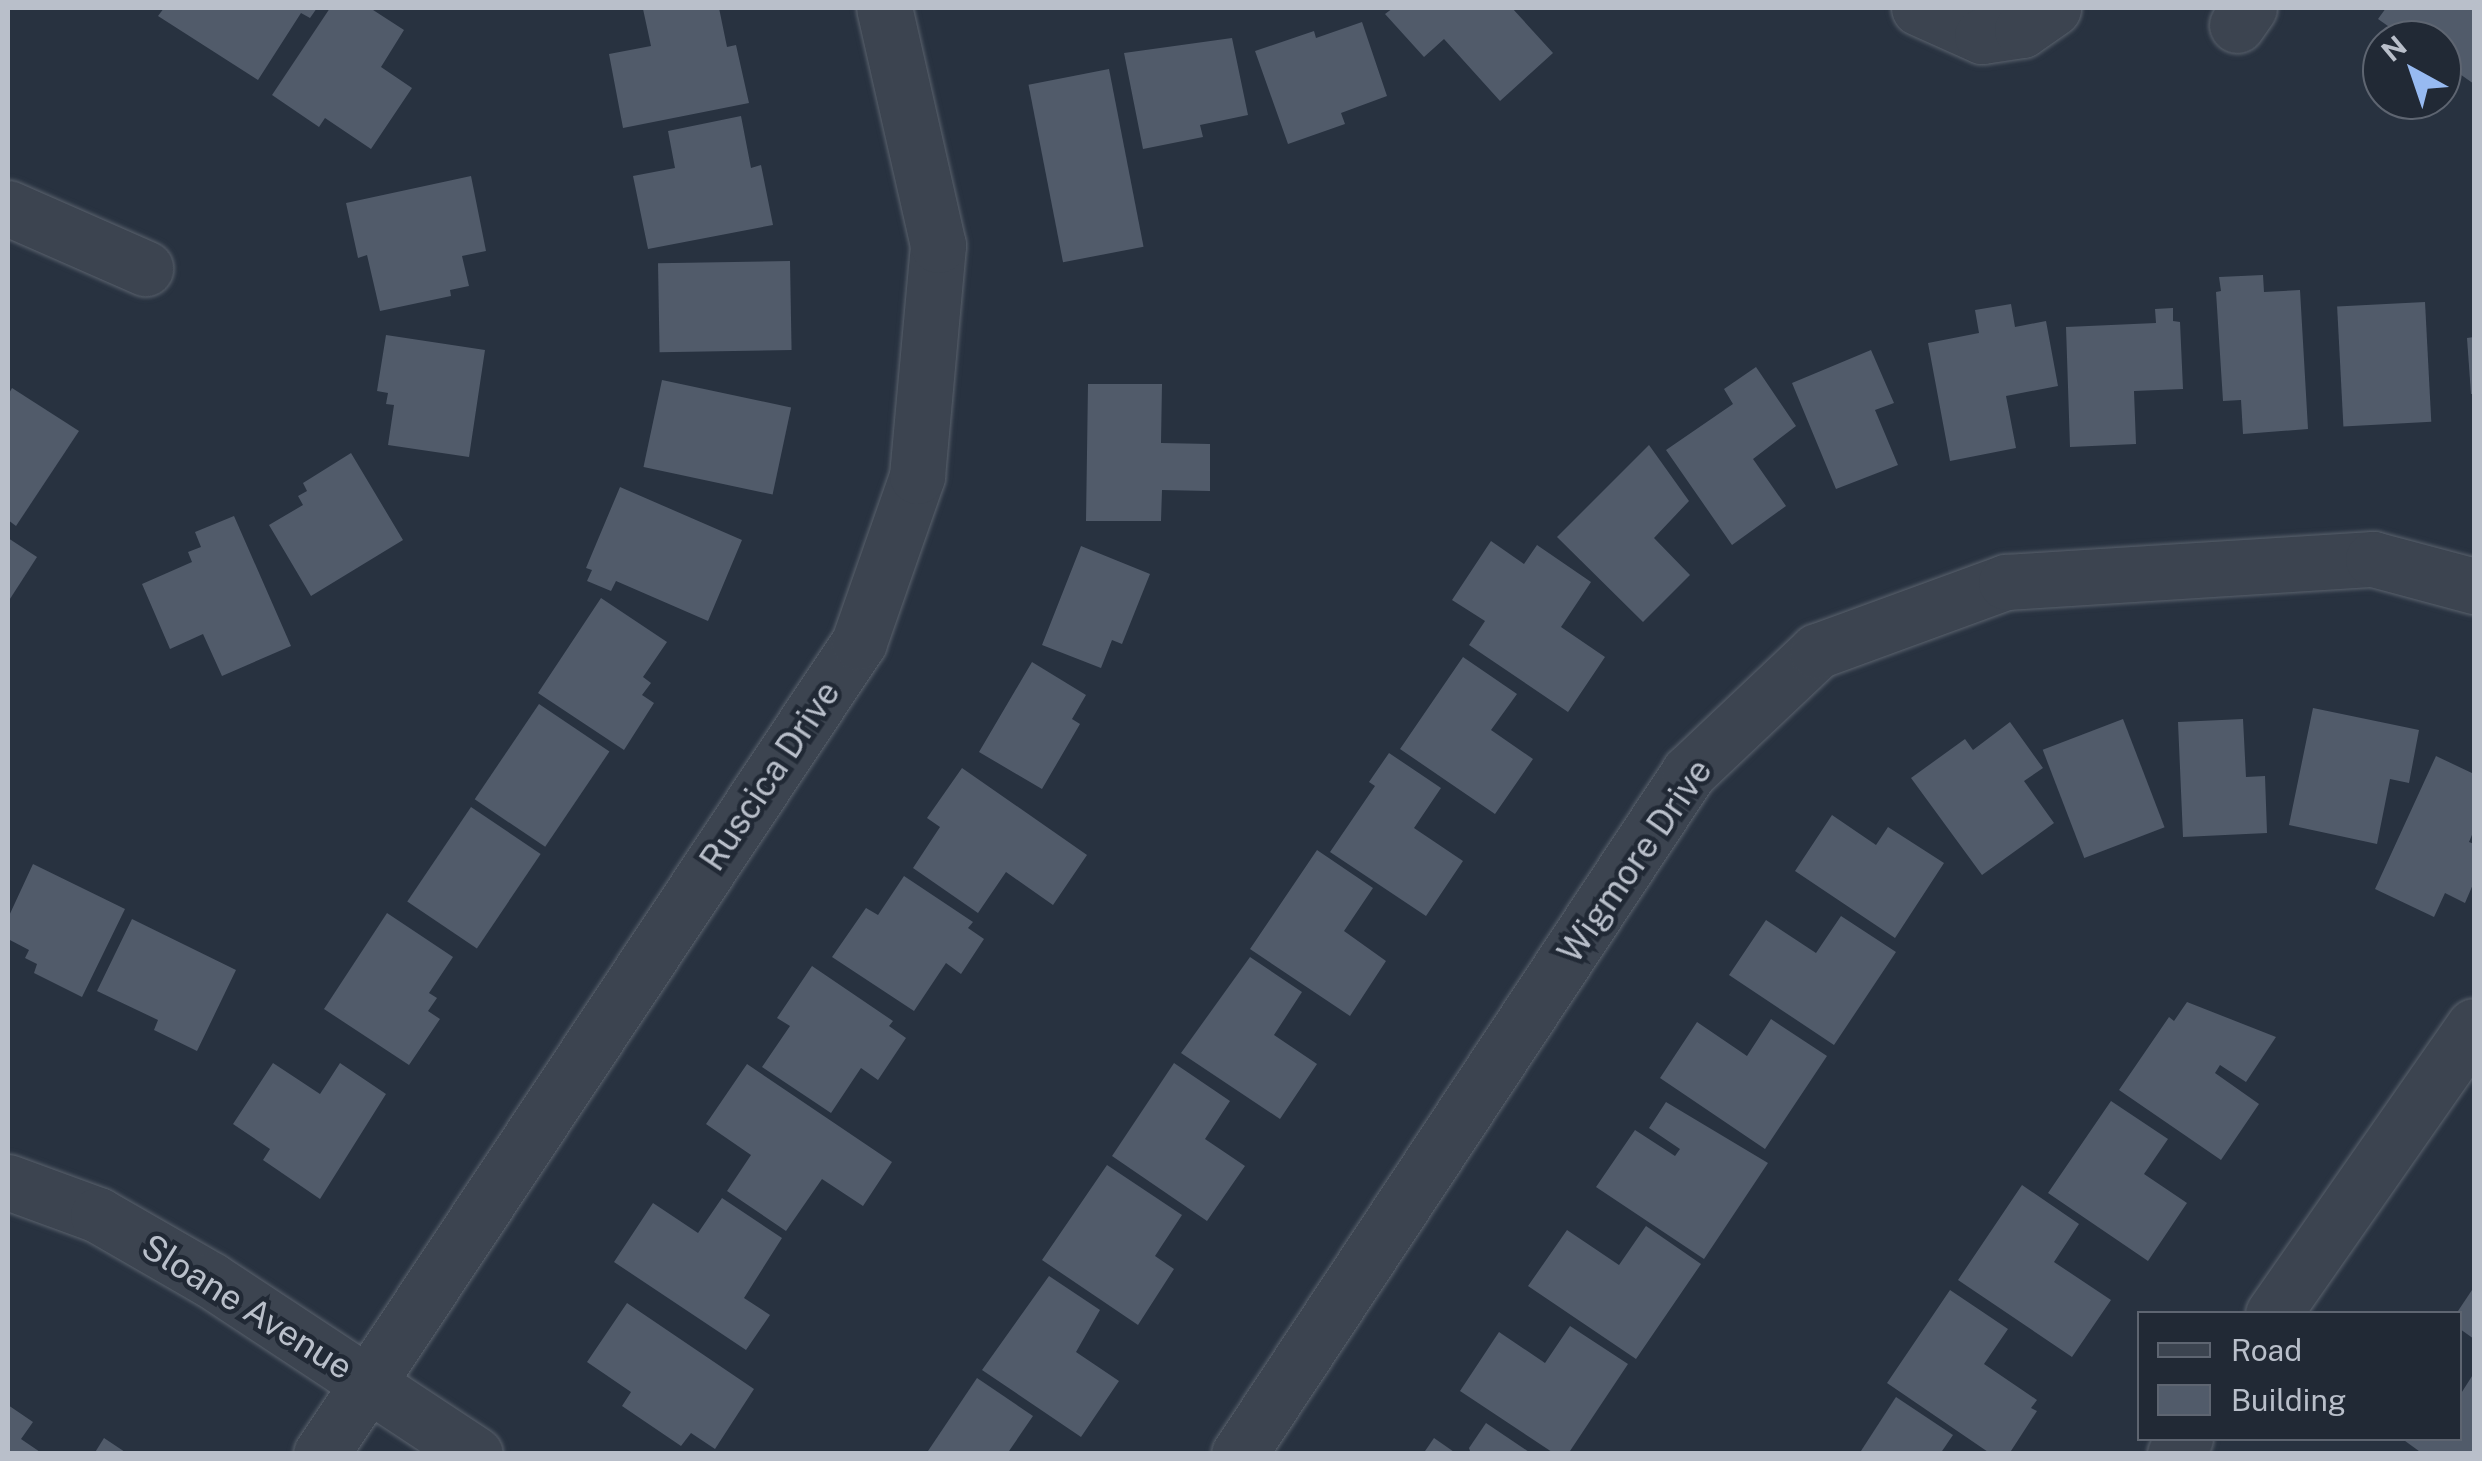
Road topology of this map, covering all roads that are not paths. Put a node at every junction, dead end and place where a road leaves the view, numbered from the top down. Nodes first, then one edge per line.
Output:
1 (884, 8) edge
2 (1918, 8) edge
3 (2053, 8) edge
4 (8, 208) edge
5 (146, 268) dead end
6 (2474, 586) edge
7 (2474, 1026) edge
8 (8, 1182) edge
9 (2275, 1311) edge
10 (368, 1382) junction
11 (321, 1454) edge
12 (475, 1454) edge
13 (1240, 1454) edge

1 - 10 street, Ruscica Drive
2 - 3 street
4 - 5 street
6 - 13 street, Wigmore Drive
7 - 9 street
8 - 10 street, Sloane Avenue
10 - 11 street, Ruscica Drive
10 - 12 street, Sloane Avenue

